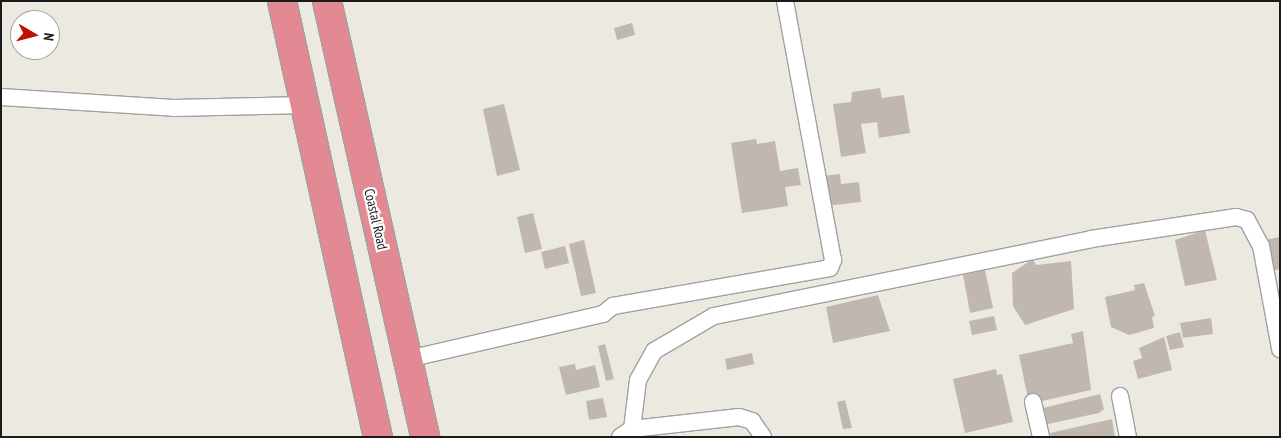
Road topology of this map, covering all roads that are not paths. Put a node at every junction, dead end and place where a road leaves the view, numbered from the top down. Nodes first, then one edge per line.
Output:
1 (282, 1) edge
2 (327, 1) edge
3 (786, 1) edge
4 (1, 97) edge
5 (305, 105) junction
6 (1280, 349) edge
7 (408, 359) junction
8 (1120, 396) dead end
9 (1033, 402) dead end
10 (626, 433) edge
11 (378, 437) edge
12 (425, 437) edge
13 (763, 437) edge
14 (1041, 437) edge
15 (1128, 437) edge

1 - 5 highway
2 - 7 highway, Coastal Road
3 - 7 street
4 - 5 street
5 - 11 highway
6 - 10 street
7 - 12 highway, Coastal Road
8 - 15 street
9 - 14 street
10 - 13 street

